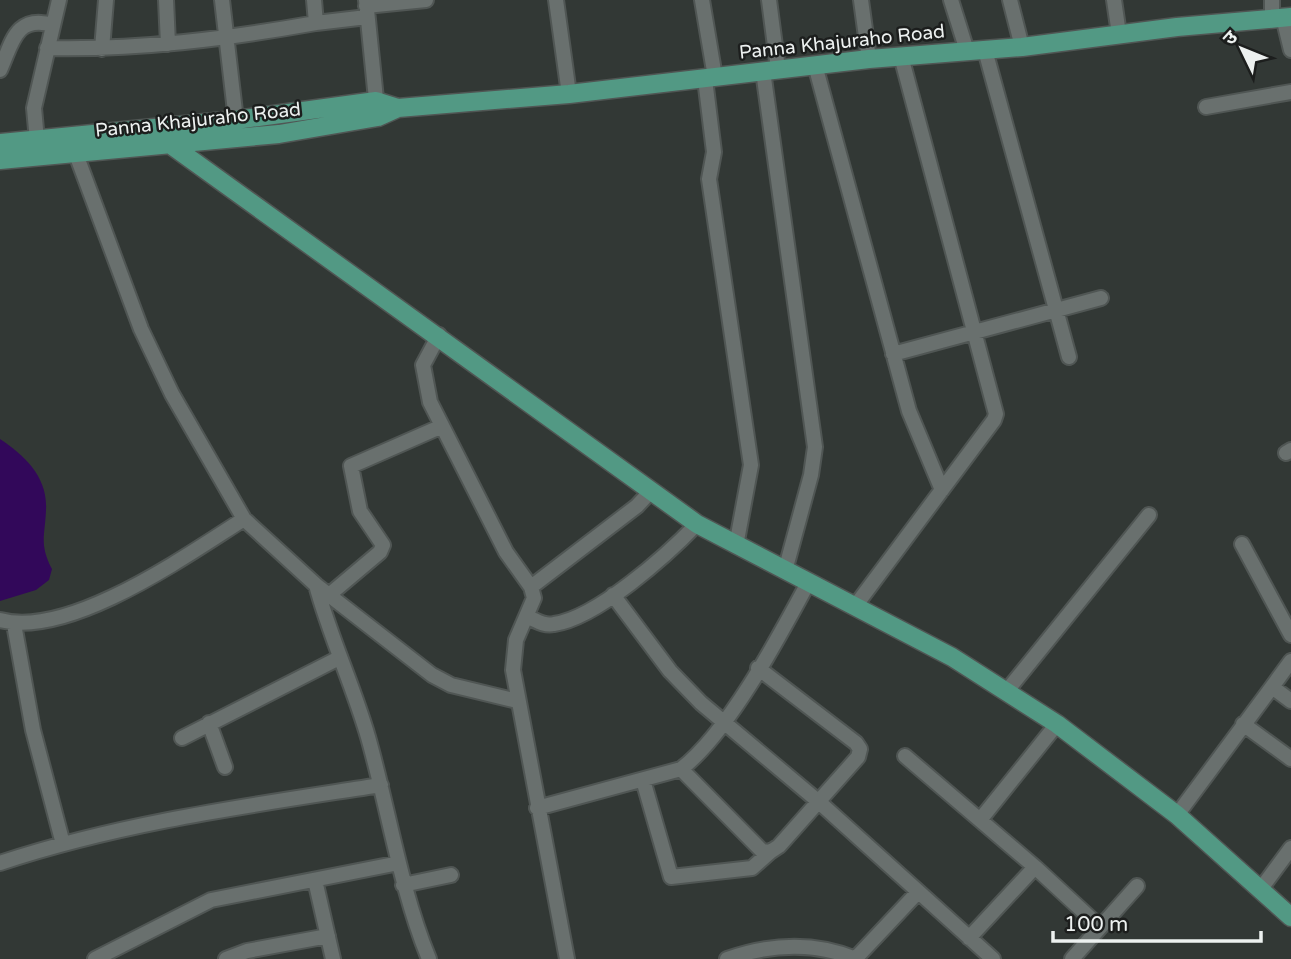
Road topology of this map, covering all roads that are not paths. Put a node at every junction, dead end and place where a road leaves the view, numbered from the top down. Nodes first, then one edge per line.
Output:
1 (58, 0) edge
2 (106, 0) edge
3 (166, 0) edge
4 (222, 0) edge
5 (314, 0) edge
6 (426, 0) edge
7 (556, 0) edge
8 (702, 0) edge
9 (768, 0) edge
10 (860, 0) edge
11 (951, 0) edge
12 (1010, 0) edge
13 (1114, 0) edge
14 (366, 8) edge
15 (1279, 13) edge
16 (316, 23) junction
17 (52, 25) junction
18 (1119, 34) junction
19 (227, 39) junction
20 (168, 44) junction
21 (1022, 47) junction
22 (47, 48) junction
23 (102, 49) junction
24 (985, 50) junction
25 (1291, 50) edge
26 (967, 51) junction
27 (901, 56) junction
28 (869, 59) junction
29 (816, 65) junction
30 (0, 70) edge
31 (770, 70) junction
32 (710, 78) junction
33 (1291, 92) edge
34 (569, 94) junction
35 (1206, 107) dead end
36 (377, 109) junction
37 (236, 120) junction
38 (37, 140) junction
39 (0, 143) edge
40 (171, 145) junction
41 (76, 154) junction
42 (0, 160) edge
43 (1101, 298) dead end
44 (1056, 310) junction
45 (975, 334) junction
46 (439, 335) junction
47 (893, 354) junction
48 (1069, 357) dead end
49 (440, 427) junction
50 (943, 490) junction
51 (650, 491) junction
52 (1150, 515) dead end
53 (244, 519) junction
54 (698, 524) junction
55 (1242, 544) dead end
56 (736, 546) junction
57 (785, 571) junction
58 (808, 583) junction
59 (316, 585) junction
60 (531, 587) junction
61 (329, 595) junction
62 (613, 595) junction
63 (856, 606) junction
64 (528, 617) junction
65 (7, 622) edge
66 (1291, 635) edge
67 (339, 658) junction
68 (1291, 661) edge
69 (758, 668) junction
70 (1272, 687) junction
71 (1006, 692) junction
72 (517, 701) junction
73 (1291, 701) edge
74 (724, 722) junction
75 (209, 723) junction
76 (1056, 724) junction
77 (1243, 724) junction
78 (181, 738) dead end
79 (905, 756) dead end
80 (1291, 759) edge
81 (225, 767) dead end
82 (681, 769) junction
83 (643, 780) junction
84 (381, 785) junction
85 (819, 802) junction
86 (537, 808) junction
87 (1177, 815) junction
88 (980, 820) junction
89 (63, 844) junction
90 (1291, 848) edge
91 (770, 852) junction
92 (0, 863) edge
93 (399, 863) junction
94 (1035, 867) junction
95 (451, 875) dead end
96 (315, 880) junction
97 (403, 885) junction
98 (1137, 886) dead end
99 (1260, 890) junction
100 (918, 892) junction
101 (1291, 916) edge
102 (1100, 927) junction
103 (328, 936) junction
104 (969, 938) junction
105 (249, 955) edge
106 (103, 957) edge
107 (226, 959) edge
108 (333, 959) edge
109 (429, 959) edge
110 (567, 959) edge
111 (727, 959) edge
112 (855, 959) edge
113 (993, 959) edge
114 (1072, 959) edge

1 - 17 street
2 - 23 street
3 - 20 street
4 - 19 street
5 - 16 street
6 - 14 street
7 - 34 street
8 - 32 street
9 - 31 street
10 - 28 street
11 - 26 street
12 - 21 street
13 - 18 street
14 - 16 street
14 - 36 street
15 - 18 main road, Panna Khajuraho Road
15 - 25 street
16 - 19 street
17 - 22 street
17 - 30 street
18 - 21 main road, Panna Khajuraho Road
19 - 20 street
19 - 37 street
20 - 23 street
21 - 24 main road, Panna Khajuraho Road
22 - 23 street
22 - 38 street
24 - 26 main road, Panna Khajuraho Road
24 - 44 street
26 - 27 main road, Panna Khajuraho Road
27 - 28 main road, Panna Khajuraho Road
27 - 45 street
28 - 29 main road, Panna Khajuraho Road
29 - 31 main road, Panna Khajuraho Road
29 - 47 street
31 - 32 main road, Panna Khajuraho Road
31 - 57 street
32 - 34 main road, Panna Khajuraho Road
32 - 56 street
33 - 35 street
34 - 36 main road, Panna Khajuraho Road
36 - 37 main road, Panna Khajuraho Road
36 - 40 main road, Panna Khajuraho Road
37 - 38 main road, Panna Khajuraho Road
38 - 39 main road, Panna Khajuraho Road
40 - 41 main road, Panna Khajuraho Road
40 - 46 main road
41 - 42 main road, Panna Khajuraho Road
41 - 53 street
43 - 44 street
44 - 45 street
44 - 48 street
45 - 47 street
45 - 50 street
46 - 49 street
46 - 51 main road
47 - 50 street
49 - 60 street
49 - 61 street
50 - 63 street
51 - 54 main road
51 - 60 street
52 - 71 street
53 - 59 street
53 - 65 street
54 - 56 main road
54 - 62 street
55 - 66 street
56 - 57 main road
57 - 58 main road
58 - 63 main road
58 - 69 street
59 - 61 street
59 - 67 street
60 - 64 street
61 - 72 street
62 - 64 street
62 - 74 street
63 - 71 main road
64 - 72 street
65 - 89 street
67 - 75 street
67 - 84 street
68 - 70 street
69 - 74 street
69 - 85 street
70 - 73 street
70 - 77 street
71 - 76 main road
72 - 86 street
74 - 82 street
74 - 85 street
75 - 78 street
75 - 81 street
76 - 87 main road
76 - 88 street
77 - 80 street
77 - 87 street
79 - 88 street
82 - 83 street
82 - 91 street
83 - 86 street
83 - 91 street
84 - 89 street
84 - 93 street
85 - 91 street
85 - 100 street
86 - 110 street
87 - 99 main road
88 - 94 street
89 - 92 street
90 - 99 street
93 - 96 street
93 - 97 street
94 - 102 street
94 - 104 street
95 - 97 street
96 - 103 street
96 - 106 street
97 - 109 street
98 - 102 street
99 - 101 main road
100 - 104 street
100 - 112 street
102 - 114 street
103 - 105 street
103 - 108 street
104 - 113 street
105 - 107 street
111 - 112 street

